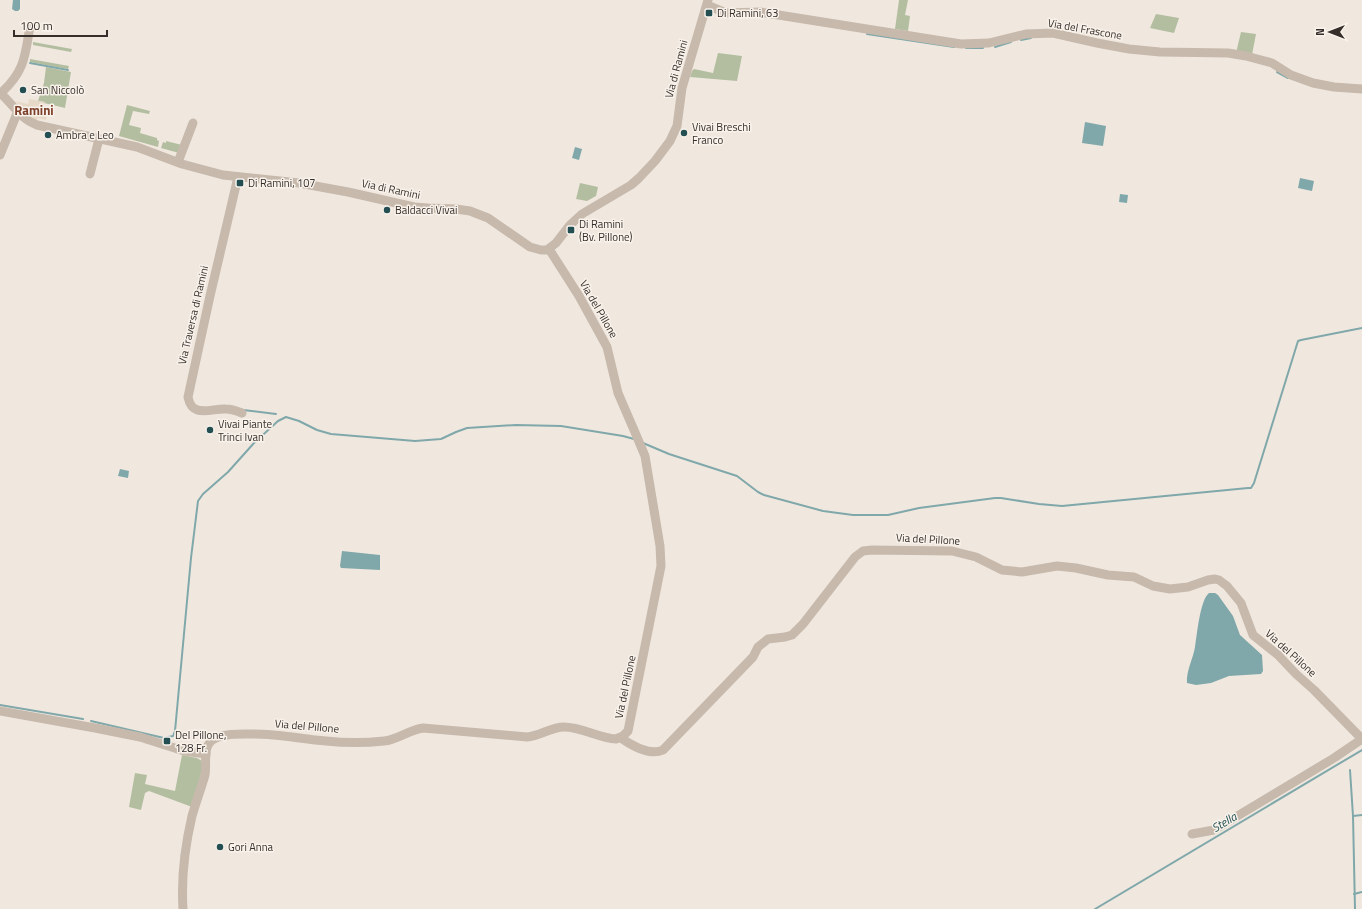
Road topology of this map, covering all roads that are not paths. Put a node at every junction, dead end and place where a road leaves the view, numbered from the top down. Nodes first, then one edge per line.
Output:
1 (708, 3) edge
2 (30, 26) dead end
3 (1362, 89) edge
4 (1, 93) edge
5 (18, 111) junction
6 (193, 123) dead end
7 (99, 139) junction
8 (0, 155) edge
9 (178, 162) junction
10 (90, 174) dead end
11 (238, 177) junction
12 (549, 249) junction
13 (242, 413) dead end
14 (0, 711) edge
15 (621, 738) junction
16 (1362, 739) edge
17 (206, 754) junction
18 (1192, 834) dead end
19 (183, 909) edge

1 - 3 street, Via del Frascone
1 - 12 street, Via di Ramini
2 - 4 street
4 - 5 street, Via di Ramini
5 - 7 street, Via di Ramini
5 - 8 street
6 - 9 street
7 - 9 street, Via di Ramini
7 - 10 street
9 - 11 street, Via di Ramini
11 - 12 street, Via di Ramini
11 - 13 street, Via Traversa di Ramini
12 - 15 street, Via del Pillone
14 - 17 street
15 - 16 street, Via del Pillone
15 - 17 street, Via del Pillone
16 - 18 street
17 - 19 street

